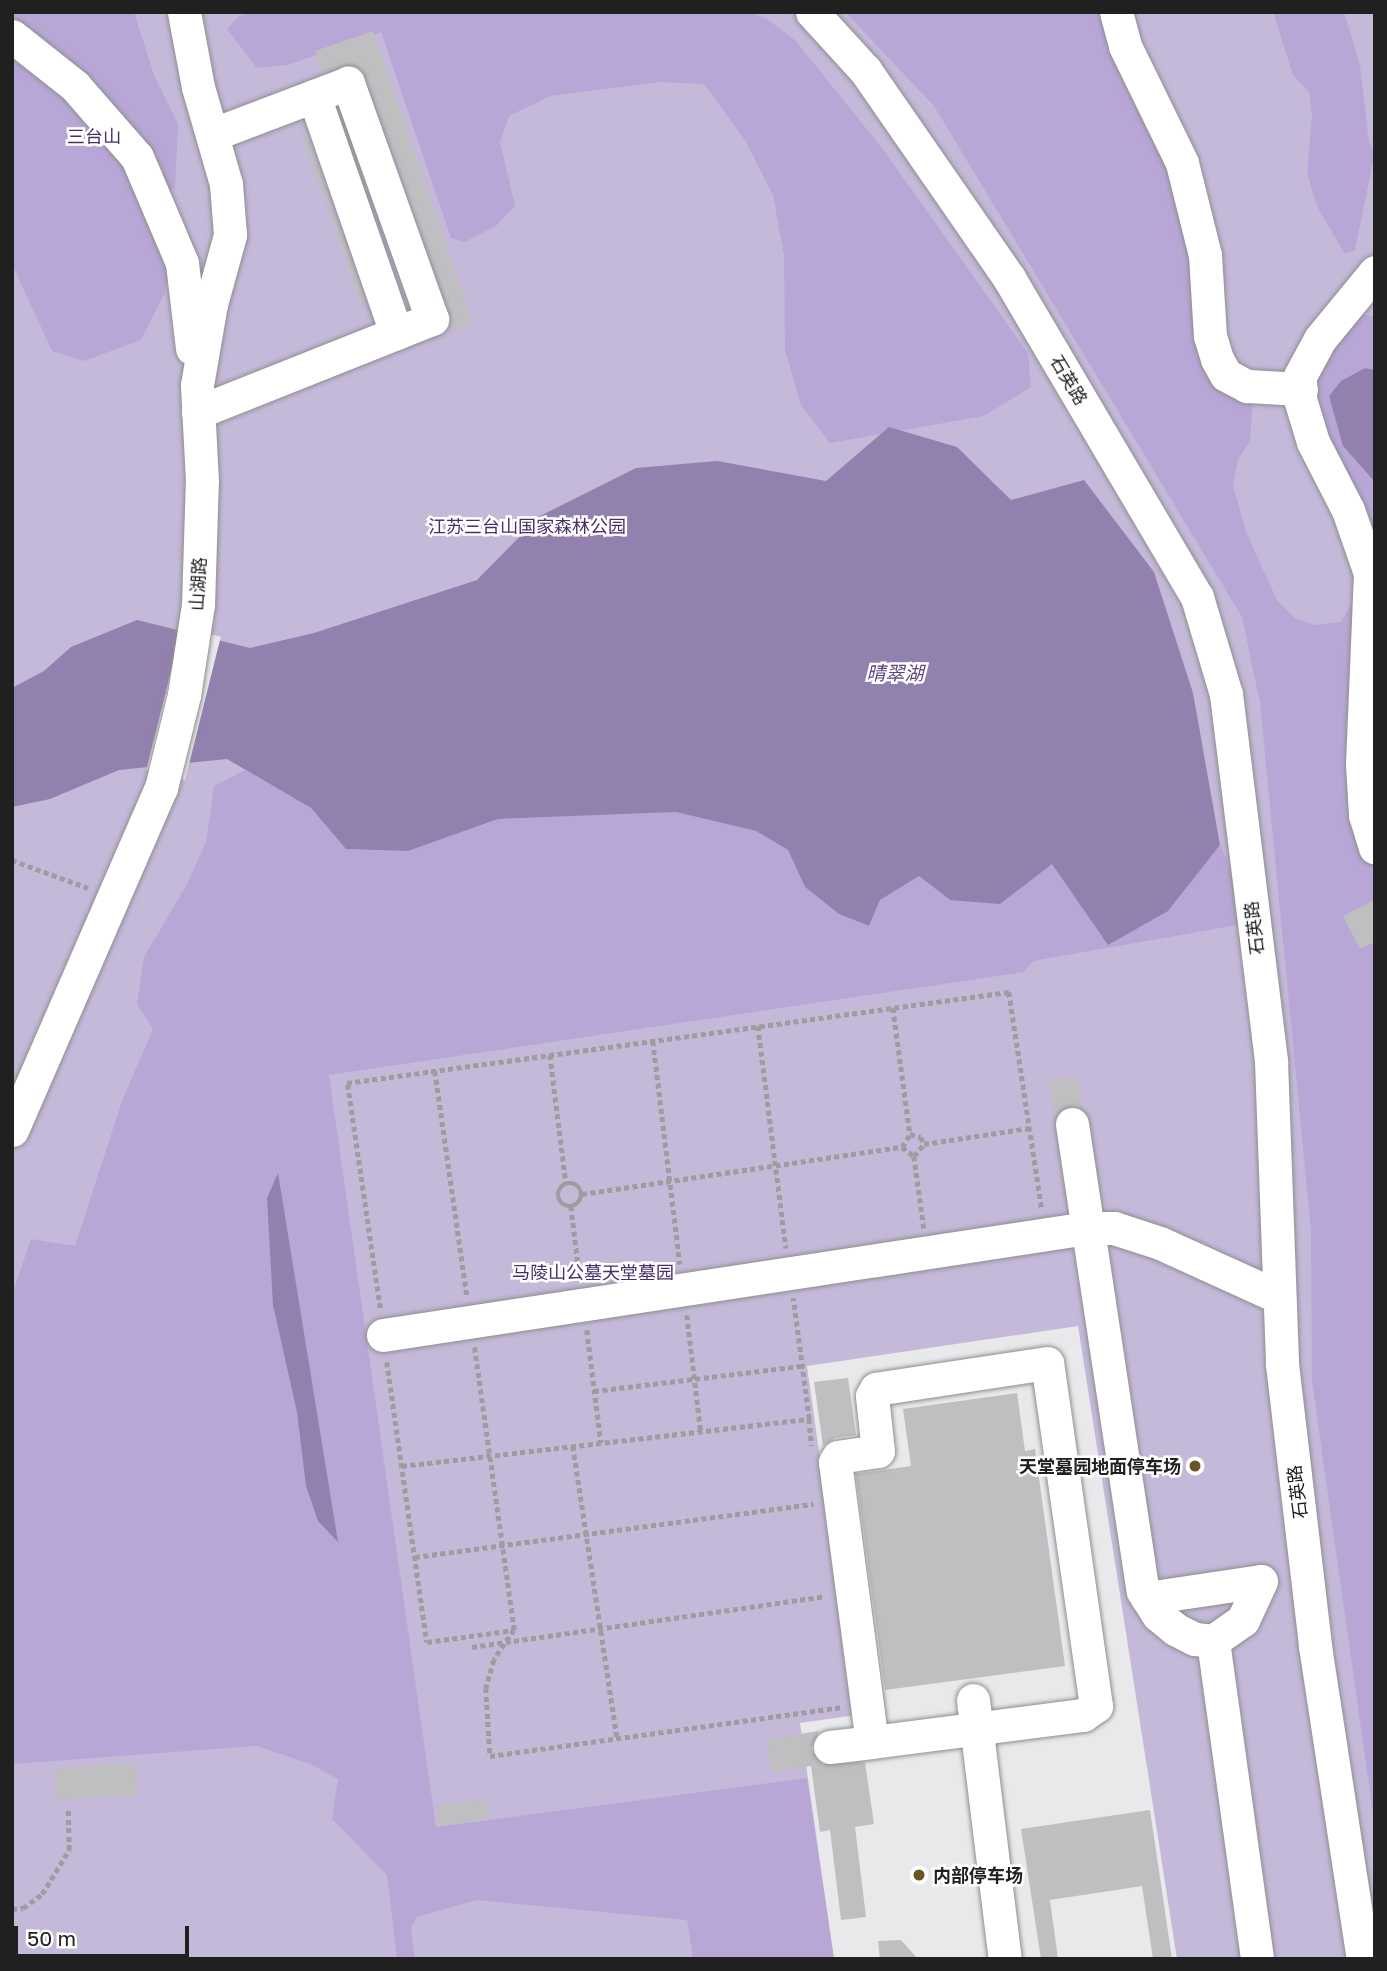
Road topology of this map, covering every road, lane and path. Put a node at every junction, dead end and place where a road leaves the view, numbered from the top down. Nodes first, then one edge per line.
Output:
1 (184, 12) edge
2 (812, 12) edge
3 (1116, 12) edge
4 (12, 36) edge
5 (214, 134) junction
6 (1375, 272) edge
7 (1301, 389) junction
8 (198, 398) junction
9 (1375, 848) edge
10 (12, 860) edge
11 (115, 898) junction
12 (893, 1008) junction
13 (758, 1026) junction
14 (653, 1041) junction
15 (550, 1055) junction
16 (435, 1071) junction
17 (1072, 1124) dead end
18 (1030, 1128) junction
19 (12, 1130) edge
20 (910, 1134) junction
21 (924, 1144) junction
22 (902, 1147) junction
23 (914, 1156) junction
24 (776, 1166) junction
25 (670, 1181) junction
26 (566, 1184) junction
27 (582, 1194) junction
28 (1087, 1227) junction
29 (1046, 1234) junction
30 (927, 1252) junction
31 (790, 1273) junction
32 (684, 1289) junction
33 (1279, 1297) junction
34 (471, 1322) junction
35 (383, 1335) junction
36 (802, 1366) junction
37 (695, 1379) junction
38 (594, 1391) dead end
39 (809, 1419) junction
40 (702, 1432) junction
41 (573, 1447) junction
42 (814, 1455) dead end
43 (489, 1456) junction
44 (402, 1466) junction
45 (820, 1503) dead end
46 (587, 1534) junction
47 (502, 1546) junction
48 (415, 1557) junction
49 (832, 1595) dead end
50 (1147, 1598) junction
51 (601, 1628) junction
52 (514, 1630) junction
53 (1213, 1641) junction
54 (507, 1642) junction
55 (472, 1647) dead end
56 (847, 1706) dead end
57 (975, 1714) junction
58 (617, 1738) junction
59 (872, 1742) junction
60 (830, 1747) dead end
61 (68, 1808) dead end
62 (12, 1909) edge
63 (1005, 1959) edge
64 (1257, 1959) edge
65 (1363, 1959) edge

1 - 5 street, 山湖路
2 - 33 street, 石英路
3 - 7 street
4 - 8 street
5 - 8 street, 山湖路
5 - 8 street
6 - 7 street
7 - 9 street
8 - 11 street, 山湖路
10 - 11 path
11 - 19 street, 山湖路
12 - 13 path
12 - 18 path
12 - 20 path
13 - 14 path
13 - 24 path
14 - 15 path
14 - 25 path
15 - 16 path
15 - 26 path
16 - 34 path
16 - 35 path
17 - 28 street
18 - 21 path
18 - 29 path
20 - 21 path
20 - 22 path
21 - 23 path
22 - 23 path
22 - 24 path
23 - 30 path
24 - 25 path
24 - 31 path
25 - 27 path
25 - 32 path
26 - 27 path
26 - 27 path
28 - 29 street
28 - 33 street
28 - 50 street
29 - 30 street
30 - 31 street
31 - 32 street
31 - 36 path
32 - 34 street
32 - 37 path
33 - 65 street, 石英路
34 - 35 street
34 - 43 path
35 - 44 path
36 - 37 path
36 - 39 path
37 - 38 path
37 - 40 path
39 - 40 path
39 - 42 path
40 - 41 path
41 - 43 path
41 - 46 path
43 - 44 path
43 - 47 path
44 - 48 path
45 - 46 path
46 - 47 path
46 - 51 path
47 - 48 path
47 - 52 path
48 - 52 path
49 - 51 path
50 - 53 street
50 - 53 street
51 - 54 path
51 - 58 path
52 - 54 path
53 - 64 street
54 - 55 path
54 - 58 path
56 - 58 path
57 - 59 street
57 - 59 street
57 - 63 street
59 - 60 street
61 - 62 path

